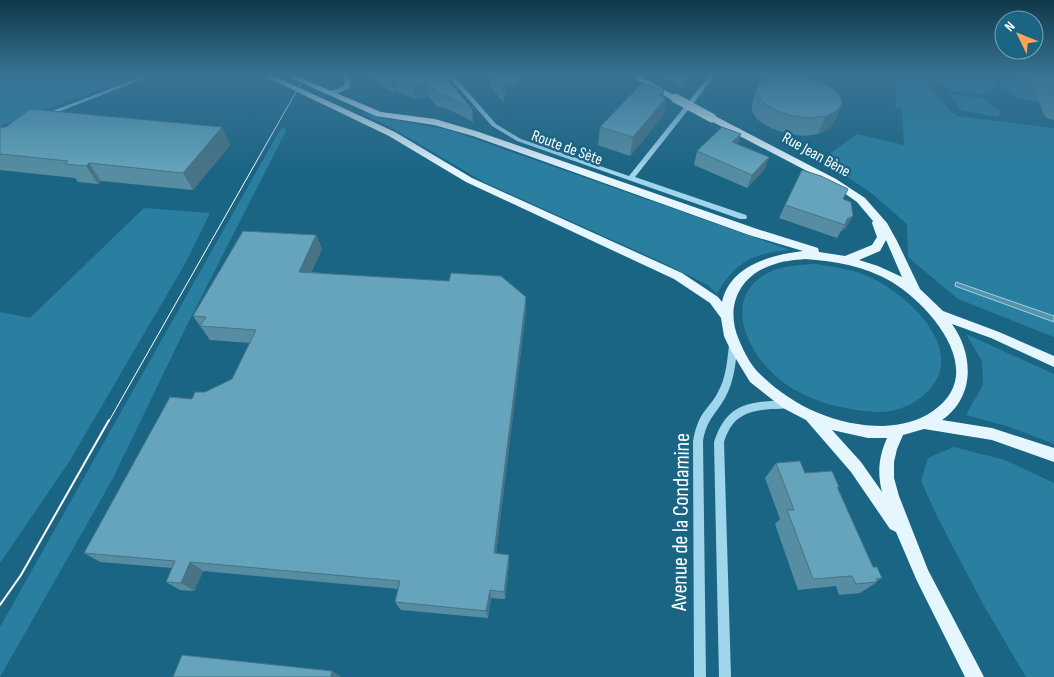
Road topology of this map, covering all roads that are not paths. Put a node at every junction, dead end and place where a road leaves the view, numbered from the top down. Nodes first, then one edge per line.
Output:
1 (65, 108) edge
2 (336, 108) edge
3 (363, 108) edge
4 (477, 108) edge
5 (687, 108) edge
6 (693, 108) edge
7 (35, 119) edge
8 (630, 179) junction
9 (872, 212) junction
10 (743, 216) dead end
11 (833, 257) junction
12 (847, 260) junction
13 (915, 292) junction
14 (940, 315) junction
15 (726, 316) junction
16 (733, 346) junction
17 (1054, 362) edge
18 (787, 404) junction
19 (809, 416) junction
20 (928, 424) junction
21 (898, 432) junction
22 (1054, 455) edge
23 (905, 536) junction
24 (700, 677) edge
25 (725, 677) edge
26 (975, 677) edge

1 - 7 street
2 - 15 main road
3 - 11 main road, Route de Sète
4 - 8 street
5 - 8 street
6 - 9 main road, Rue Jean Bène, bridge
8 - 10 street
9 - 12 main road, Rue Jean Bène
9 - 13 main road, Rue Jean Bène
11 - 12 main road
11 - 15 main road
12 - 13 main road
13 - 14 main road
14 - 17 main road
14 - 20 main road
15 - 16 main road
16 - 18 main road
16 - 24 street, Avenue de la Condamine
18 - 19 main road
18 - 25 street, Avenue de la Condamine
19 - 21 main road
19 - 23 main road
20 - 21 main road
20 - 22 main road
21 - 23 main road
23 - 26 main road

